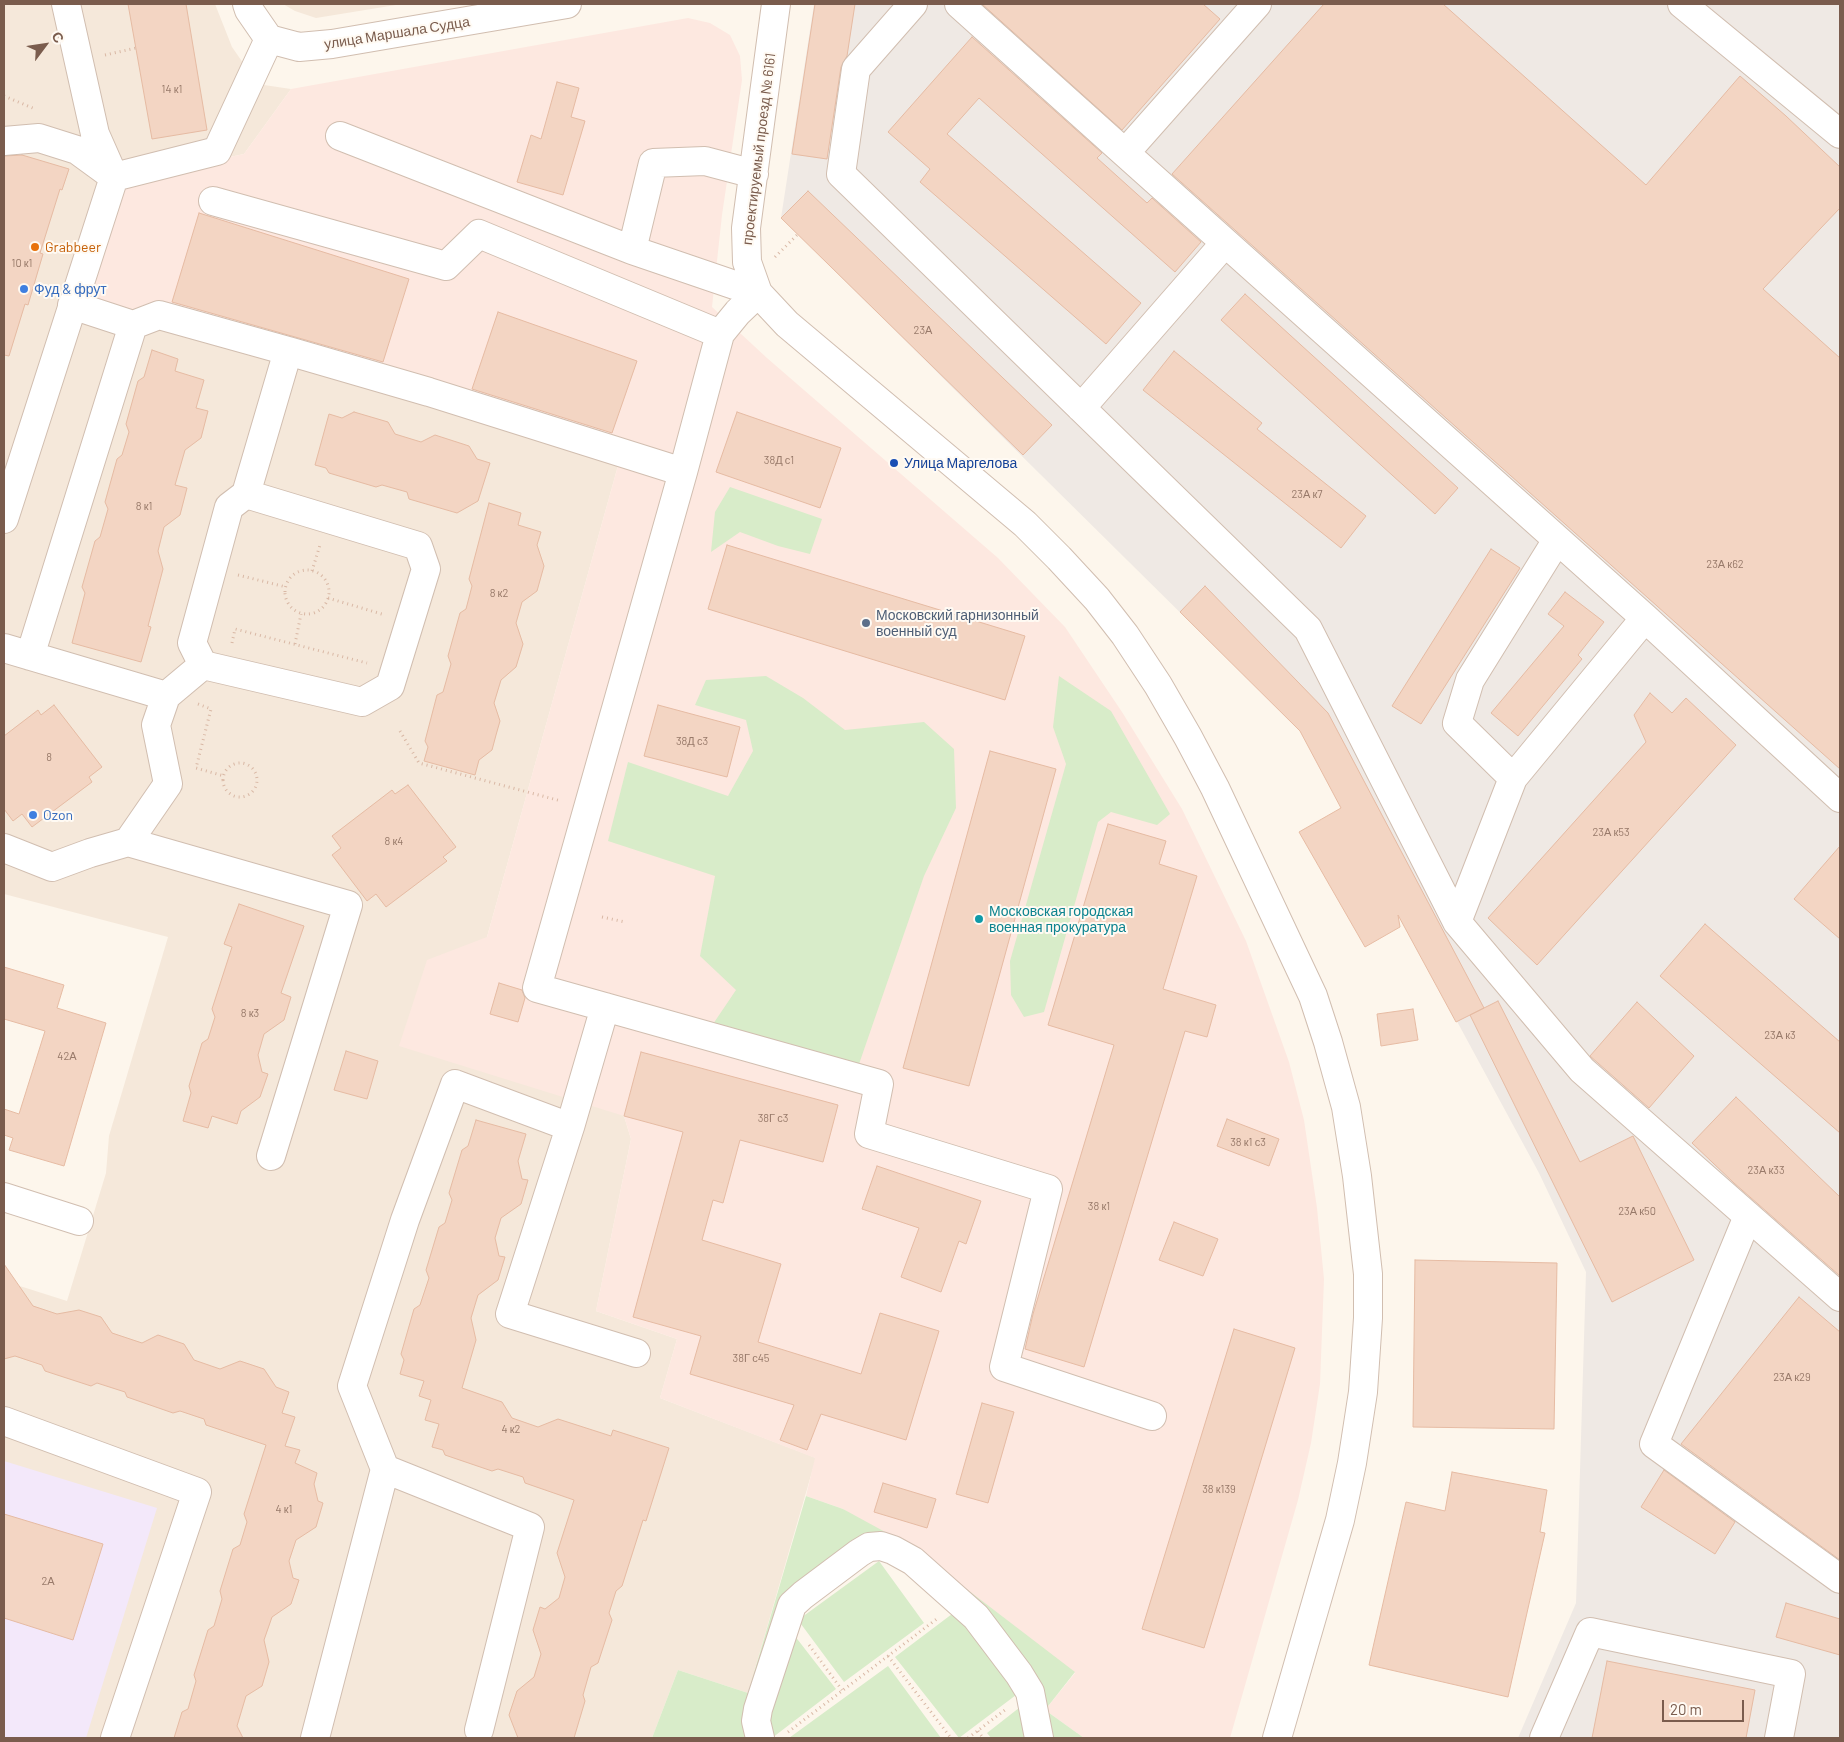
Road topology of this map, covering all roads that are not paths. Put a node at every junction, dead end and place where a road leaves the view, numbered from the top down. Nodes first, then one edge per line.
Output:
1 (66, 4) edge
2 (247, 4) edge
3 (566, 4) edge
4 (776, 4) edge
5 (913, 4) edge
6 (959, 4) edge
7 (1257, 4) edge
8 (1682, 4) edge
9 (269, 39) junction
10 (1840, 134) edge
11 (340, 136) dead end
12 (4, 140) edge
13 (1125, 154) junction
14 (754, 174) junction
15 (114, 177) junction
16 (213, 200) dead end
17 (1225, 243) junction
18 (632, 250) junction
19 (758, 293) junction
20 (72, 306) junction
21 (133, 325) junction
22 (720, 334) junction
23 (288, 351) junction
24 (1081, 408) junction
25 (683, 472) junction
26 (246, 494) junction
27 (4, 519) edge
28 (1557, 540) junction
29 (1645, 618) junction
30 (4, 648) edge
31 (30, 656) junction
32 (214, 668) junction
33 (172, 692) junction
34 (1514, 778) junction
35 (1840, 798) edge
36 (128, 842) junction
37 (4, 848) edge
38 (1457, 922) junction
39 (605, 1007) junction
40 (570, 1127) junction
41 (271, 1156) dead end
42 (4, 1198) edge
43 (1748, 1216) junction
44 (79, 1221) dead end
45 (1840, 1296) edge
46 (636, 1353) dead end
47 (1152, 1416) dead end
48 (4, 1421) edge
49 (384, 1469) junction
50 (1840, 1579) edge
51 (479, 1730) dead end
52 (115, 1738) edge
53 (314, 1738) edge
54 (760, 1738) edge
55 (1039, 1738) edge
56 (1277, 1738) edge
57 (1544, 1738) edge
58 (1779, 1738) edge

1 - 15 street
2 - 9 street
3 - 9 street, улица Маршала Судца
4 - 14 street, проектируемый проезд № 6161
5 - 24 street
6 - 13 street
7 - 13 street
8 - 10 street
9 - 15 street
11 - 18 street
12 - 15 street
13 - 17 street
14 - 18 street
14 - 19 street, проектируемый проезд № 6161
15 - 20 street
16 - 22 street
17 - 24 street
17 - 28 street
18 - 19 street
19 - 22 street
19 - 56 street
20 - 21 street
20 - 27 street
21 - 23 street
21 - 31 street
22 - 25 street
23 - 25 street
23 - 26 street
24 - 38 street
25 - 39 street
26 - 32 street
26 - 32 street
28 - 29 street
28 - 34 street
29 - 34 street
29 - 35 street
30 - 31 street
31 - 33 street
32 - 33 street
33 - 36 street
34 - 38 street
36 - 37 street
36 - 41 street
38 - 43 street
39 - 40 street
39 - 47 street
40 - 46 street
40 - 49 street
42 - 44 street
43 - 45 street
43 - 50 street
48 - 52 street
49 - 51 street
49 - 53 street
54 - 55 street
57 - 58 street

